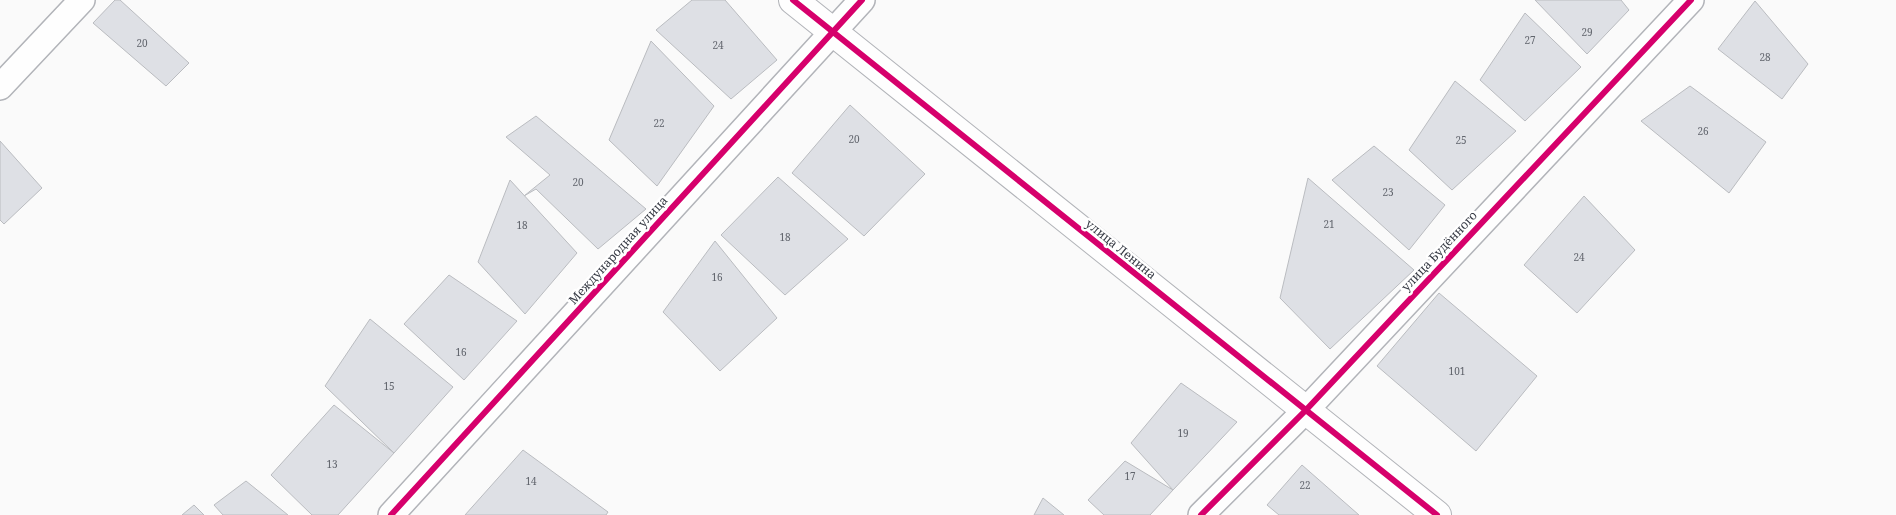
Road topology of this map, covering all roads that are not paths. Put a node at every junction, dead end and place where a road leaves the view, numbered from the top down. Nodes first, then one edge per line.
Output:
1 (82, 0) edge
2 (793, 0) edge
3 (862, 0) edge
4 (1691, 0) edge
5 (832, 33) junction
6 (0, 87) edge
7 (1306, 410) junction
8 (390, 515) edge
9 (1201, 515) edge
10 (1437, 515) edge

1 - 6 street
2 - 5 street, улица Ленина
3 - 5 street, Международная улица
4 - 7 street, улица Будённого
5 - 7 street, улица Ленина
5 - 8 street, Международная улица
7 - 9 street, улица Будённого
7 - 10 street, улица Ленина

